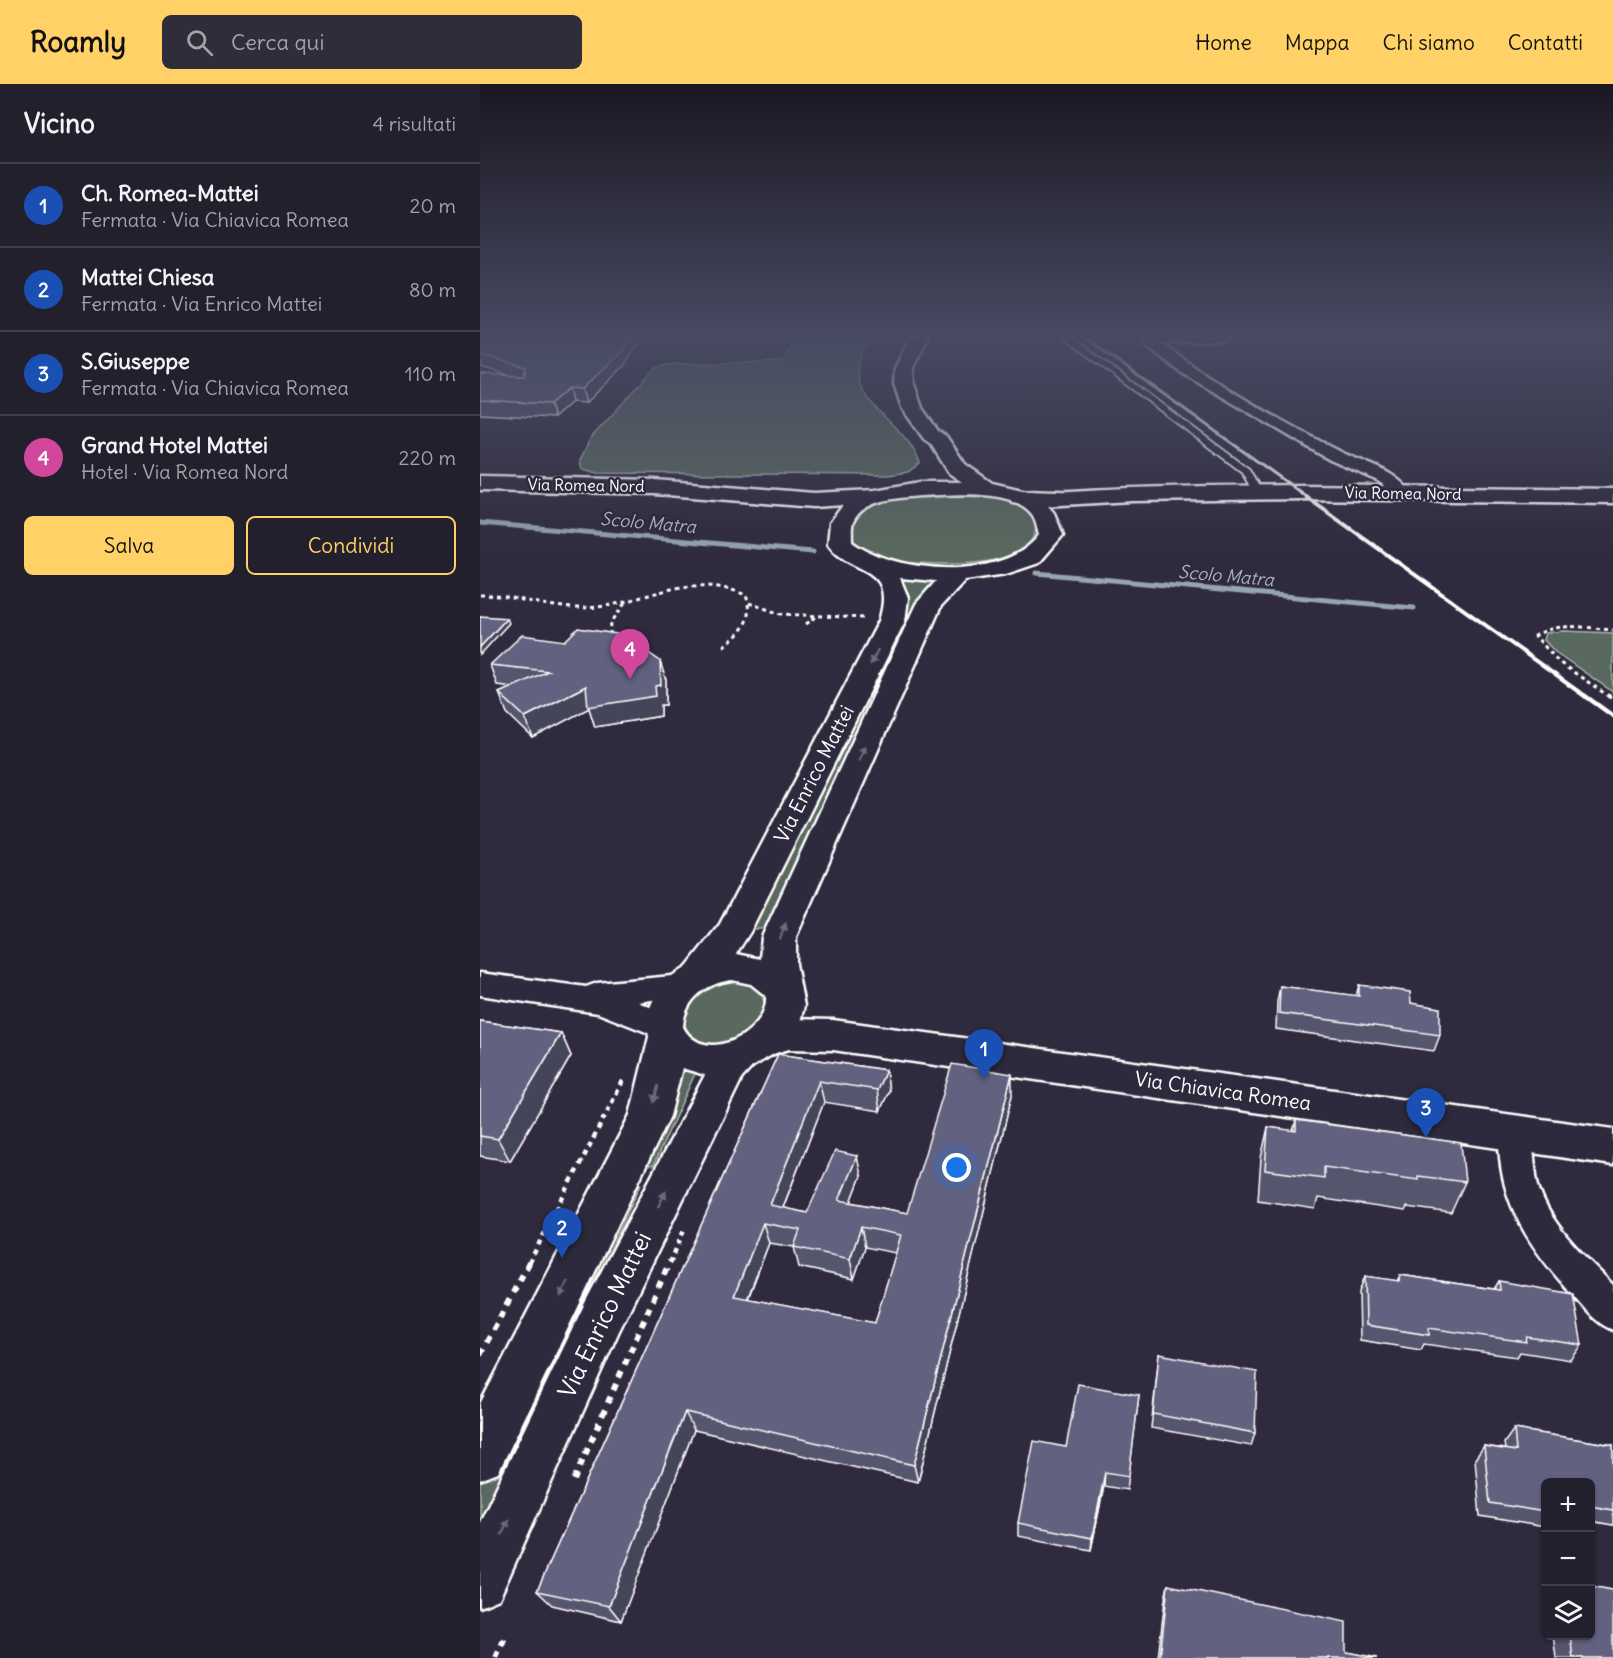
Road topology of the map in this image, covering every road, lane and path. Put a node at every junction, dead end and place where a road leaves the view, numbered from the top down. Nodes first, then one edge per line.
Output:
1 (914, 410) edge
2 (1165, 410) edge
3 (1257, 410) edge
4 (931, 435) junction
5 (480, 483) edge
6 (985, 489) junction
7 (905, 490) junction
8 (693, 491) junction
9 (1257, 492) junction
10 (1193, 493) junction
11 (1402, 493) junction
12 (872, 496) junction
13 (1613, 496) edge
14 (1020, 497) junction
15 (838, 534) junction
16 (1051, 535) junction
17 (879, 567) junction
18 (960, 573) junction
19 (480, 595) edge
20 (627, 600) junction
21 (750, 603) junction
22 (817, 616) junction
23 (864, 618) dead end
24 (806, 624) dead end
25 (1613, 630) edge
26 (613, 641) edge
27 (721, 648) dead end
28 (1613, 699) edge
29 (691, 981) junction
30 (480, 984) edge
31 (783, 995) junction
32 (578, 997) junction
33 (666, 1032) junction
34 (833, 1035) junction
35 (751, 1048) junction
36 (630, 1069) dead end
37 (1514, 1132) junction
38 (1613, 1147) edge
39 (690, 1216) dead end
40 (1613, 1312) edge
41 (480, 1355) edge
42 (480, 1455) edge
43 (574, 1480) dead end
44 (480, 1580) edge
45 (505, 1637) dead end
46 (496, 1658) edge

1 - 4 main road
2 - 9 lane
3 - 11 street
4 - 6 main road
4 - 7 main road
5 - 8 main road, Via Romea Nord
6 - 7 main road
6 - 14 main road
7 - 12 main road, Via Romea Nord
8 - 12 main road, Via Romea Nord
8 - 15 main road, Via Romea Nord
9 - 10 main road, Via Romea Nord
9 - 11 main road, Via Romea Nord
10 - 14 main road, Via Romea Nord
10 - 16 main road, Via Romea Nord
11 - 13 main road, Via Romea Nord
12 - 15 main road
14 - 16 main road
15 - 17 main road, Via Romea Nord
16 - 18 main road, Via Romea Nord
17 - 18 main road, Via Romea Nord
17 -> 29 main road, Via Enrico Mattei
31 -> 18 main road, Via Enrico Mattei
19 - 20 path
20 - 21 path
20 - 26 path
21 - 22 path
21 - 27 path
22 - 23 path
22 - 24 path
25 - 28 path
29 - 31 main road
29 - 32 street
29 - 33 main road
30 - 32 street
31 - 34 main road, Via Chiavica Romea
31 - 35 main road
32 - 33 street
33 - 35 main road
33 -> 42 main road
34 - 35 main road, Via Chiavica Romea
34 - 37 main road, Via Chiavica Romea
44 -> 35 main road, Via Enrico Mattei
36 - 41 path
37 - 38 main road, Via Chiavica Romea
37 - 40 street
39 - 43 path
45 - 46 path

